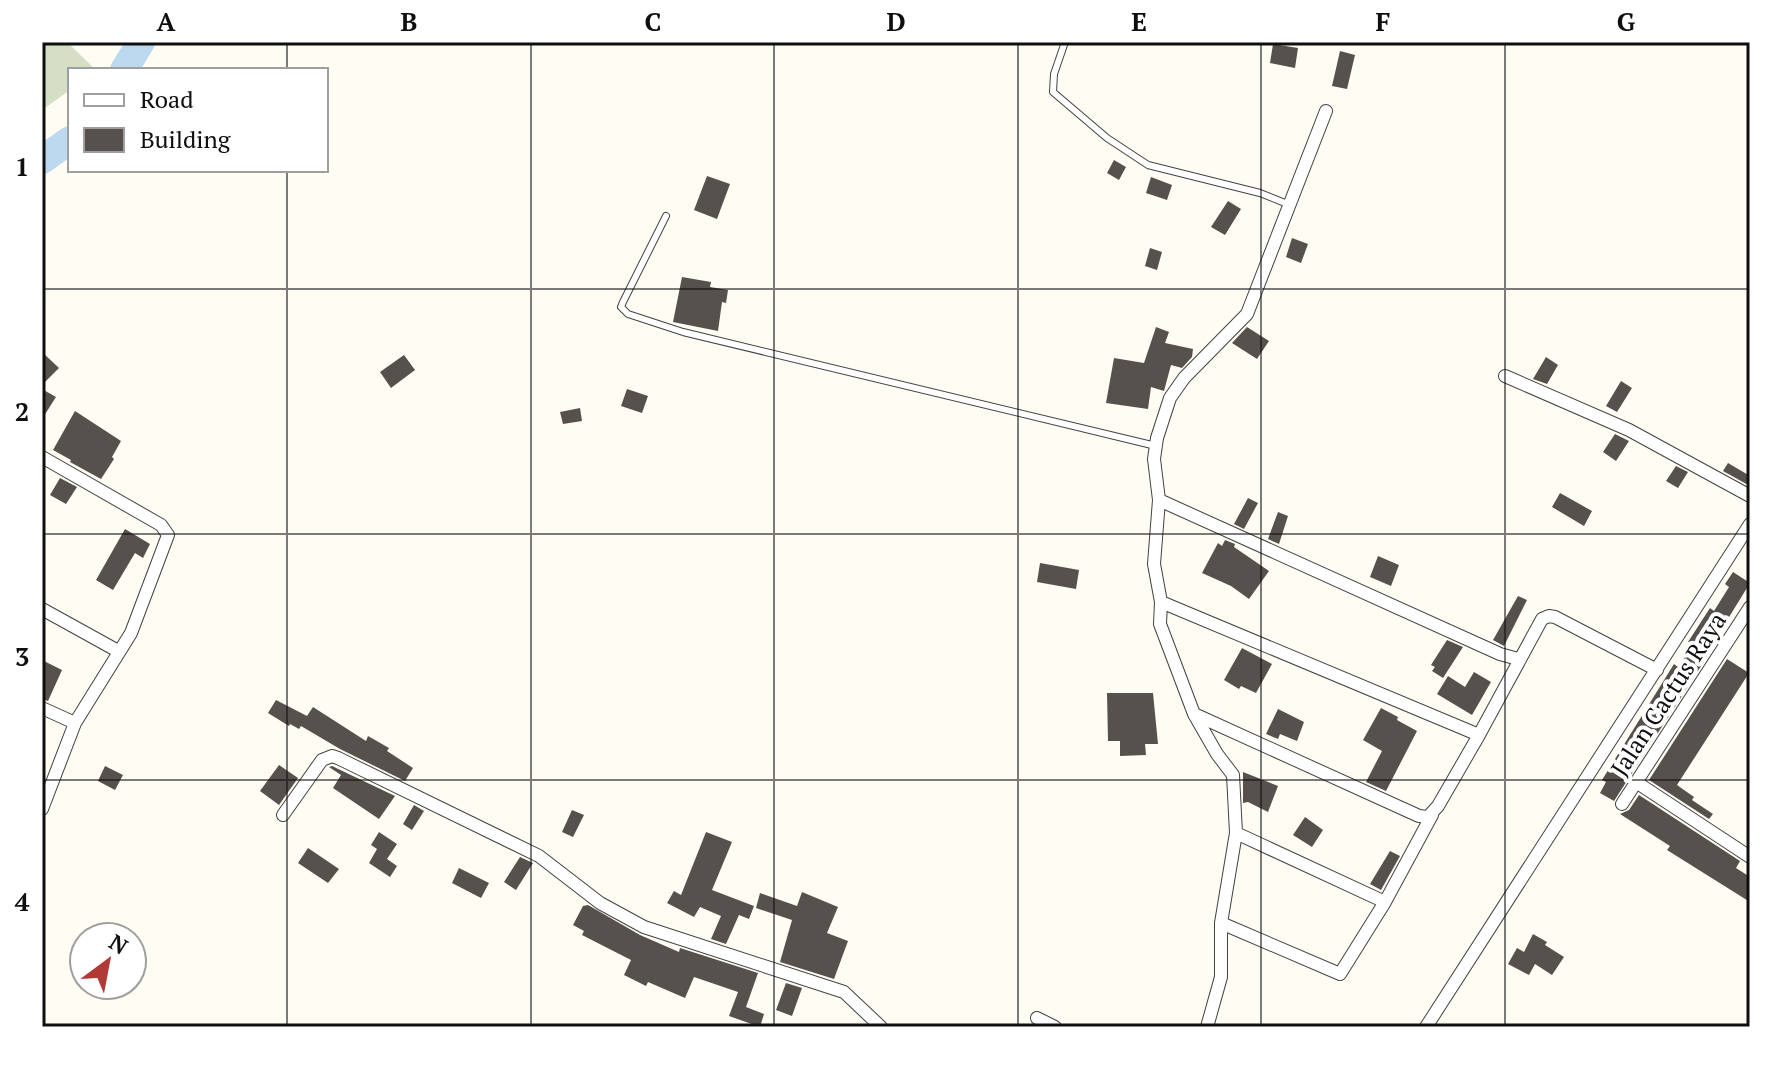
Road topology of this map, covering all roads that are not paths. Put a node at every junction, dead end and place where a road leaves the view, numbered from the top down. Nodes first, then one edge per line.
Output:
1 (1065, 42) edge
2 (1326, 111) dead end
3 (1290, 205) junction
4 (666, 216) dead end
5 (1505, 376) dead end
6 (1156, 446) junction
7 (42, 457) edge
8 (1750, 496) edge
9 (1159, 500) junction
10 (1750, 524) edge
11 (1161, 602) junction
12 (1750, 607) edge
13 (42, 609) edge
14 (118, 651) junction
15 (1518, 659) junction
16 (1657, 670) junction
17 (42, 708) edge
18 (1194, 714) junction
19 (75, 723) junction
20 (1479, 735) junction
21 (1636, 782) junction
22 (1622, 804) dead end
23 (42, 809) edge
24 (283, 815) dead end
25 (1432, 815) junction
26 (1236, 833) junction
27 (1750, 857) edge
28 (1385, 902) junction
29 (1221, 923) junction
30 (1037, 1018) dead end
31 (881, 1027) edge
32 (1055, 1027) edge
33 (1207, 1027) edge
34 (1426, 1027) edge

1 - 3 lane
2 - 3 street
3 - 6 street
4 - 6 lane
5 - 8 street
6 - 9 street
7 - 14 street
9 - 11 street
9 - 15 street
10 - 16 street
11 - 18 street
11 - 20 street
12 - 21 street, Jalan Cactus Raya
13 - 14 street
14 - 19 street
15 - 16 street
15 - 20 street
16 - 34 street
17 - 19 street
18 - 25 street
18 - 26 street
19 - 23 street
20 - 25 street
21 - 22 street, Jalan Cactus Raya
21 - 27 street
24 - 31 street
25 - 28 street
26 - 28 street
26 - 29 street
28 - 29 street
29 - 33 street
30 - 32 street

